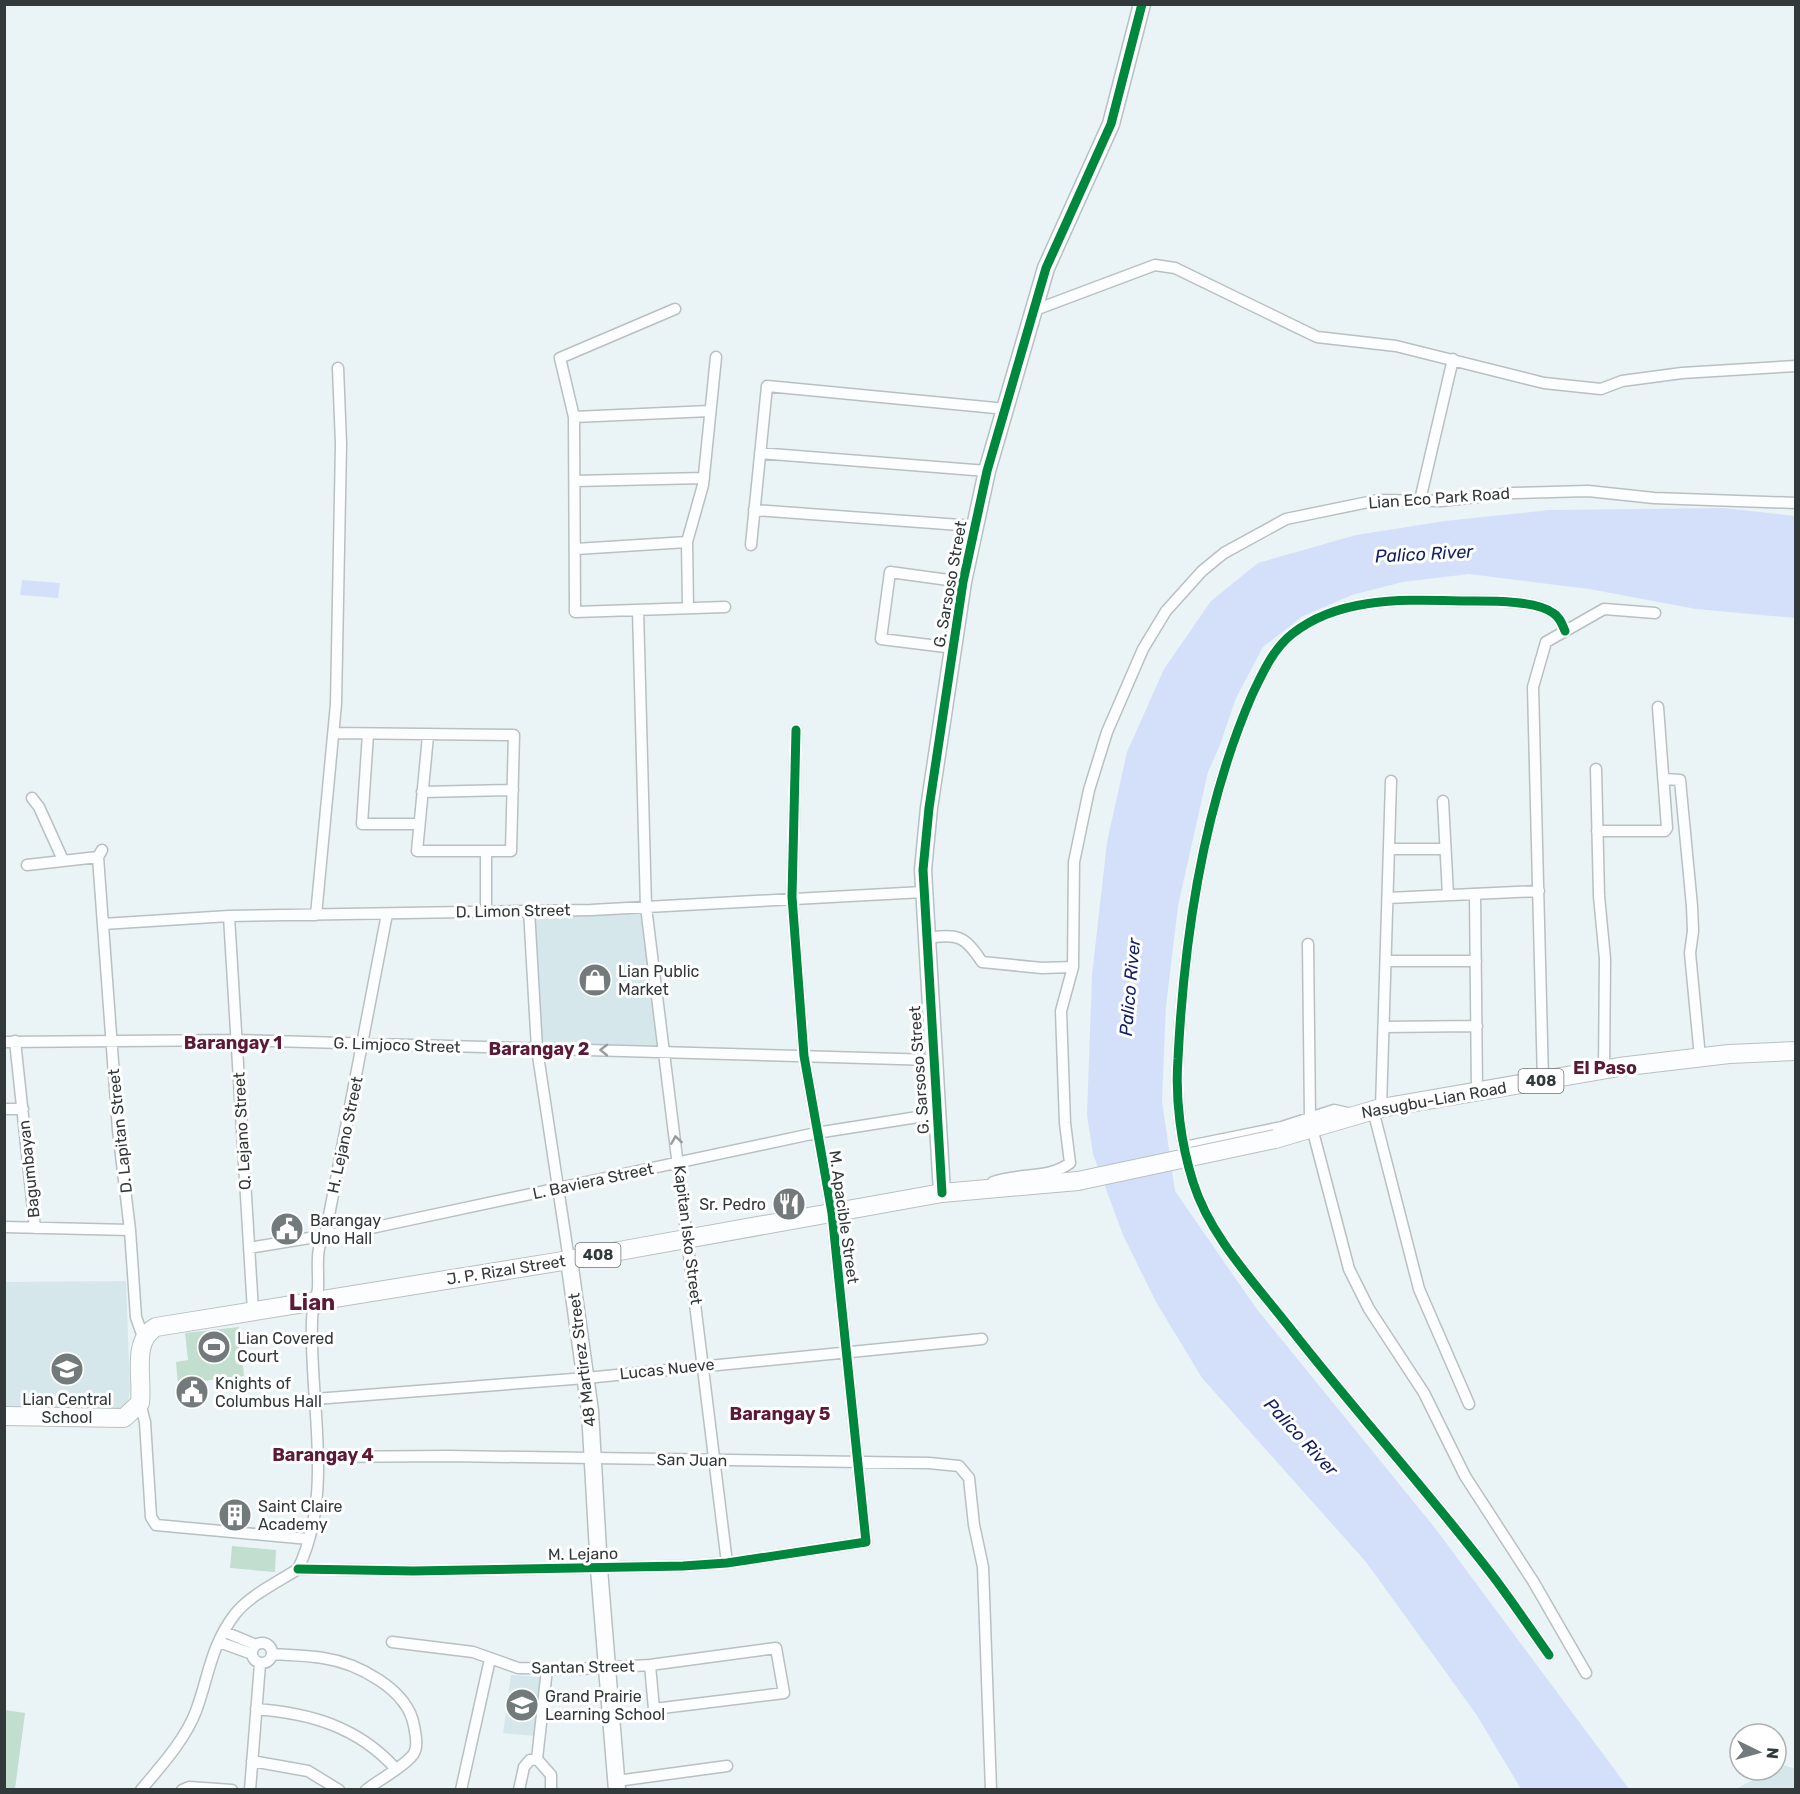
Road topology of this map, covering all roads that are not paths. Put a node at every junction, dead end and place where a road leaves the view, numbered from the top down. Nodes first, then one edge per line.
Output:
1 (1142, 4) edge
2 (675, 309) dead end
3 (1035, 310) junction
4 (716, 357) dead end
5 (1453, 359) junction
6 (1796, 366) edge
7 (338, 368) dead end
8 (1006, 409) junction
9 (710, 411) junction
10 (574, 417) junction
11 (760, 453) junction
12 (987, 471) junction
13 (704, 478) junction
14 (575, 481) junction
15 (1420, 500) junction
16 (1796, 503) edge
17 (754, 510) junction
18 (974, 526) junction
19 (687, 542) junction
20 (751, 545) dead end
21 (576, 549) junction
22 (963, 582) junction
23 (725, 607) dead end
24 (688, 608) junction
25 (638, 610) junction
26 (1655, 613) dead end
27 (1565, 631) junction
28 (954, 648) junction
29 (1658, 707) dead end
30 (796, 730) dead end
31 (334, 733) junction
32 (368, 734) junction
33 (428, 736) junction
34 (1596, 769) dead end
35 (1664, 779) junction
36 (1391, 781) dead end
37 (513, 790) junction
38 (422, 792) junction
39 (32, 798) dead end
40 (1443, 801) dead end
41 (418, 824) junction
42 (1597, 831) junction
43 (1390, 849) junction
44 (1445, 849) junction
45 (486, 851) junction
46 (63, 860) junction
47 (27, 865) dead end
48 (1539, 891) junction
49 (923, 892) junction
50 (1475, 894) junction
51 (1448, 895) junction
52 (792, 897) junction
53 (1388, 898) junction
54 (646, 907) junction
55 (529, 910) junction
56 (486, 912) junction
57 (387, 914) junction
58 (316, 915) junction
59 (229, 916) junction
60 (103, 924) junction
61 (925, 938) junction
62 (1308, 944) dead end
63 (1386, 961) junction
64 (1476, 961) junction
65 (1073, 967) junction
66 (1477, 1026) junction
67 (1384, 1027) junction
68 (112, 1040) junction
69 (237, 1040) junction
70 (10, 1041) edge
71 (364, 1043) junction
72 (537, 1049) junction
73 (1796, 1051) edge
74 (662, 1052) junction
75 (804, 1056) junction
76 (1700, 1057) junction
77 (934, 1060) junction
78 (1604, 1070) junction
79 (1543, 1081) junction
80 (1478, 1093) junction
81 (4, 1109) edge
82 (23, 1109) junction
83 (1377, 1109) junction
84 (937, 1114) junction
85 (1311, 1123) junction
86 (816, 1133) junction
87 (1184, 1147) junction
88 (680, 1163) junction
89 (1078, 1181) joint
90 (558, 1188) junction
91 (976, 1188) junction
92 (942, 1193) junction
93 (832, 1213) junction
94 (4, 1227) edge
95 (35, 1228) junction
96 (130, 1230) junction
97 (322, 1236) junction
98 (689, 1239) junction
99 (249, 1248) junction
100 (569, 1260) junction
101 (316, 1300) junction
102 (253, 1311) junction
103 (143, 1337) junction
104 (982, 1339) dead end
105 (847, 1353) junction
106 (705, 1365) junction
107 (586, 1378) junction
108 (315, 1399) junction
109 (140, 1403) junction
110 (1469, 1404) dead end
111 (4, 1416) edge
112 (318, 1457) junction
113 (592, 1458) junction
114 (713, 1460) junction
115 (857, 1462) junction
116 (309, 1539) junction
117 (866, 1542) joint
118 (727, 1563) junction
119 (298, 1569) junction
120 (599, 1569) junction
121 (225, 1632) junction
122 (219, 1642) junction
123 (392, 1642) dead end
124 (254, 1650) junction
125 (272, 1654) junction
126 (1549, 1654) dead end
127 (490, 1659) junction
128 (260, 1664) junction
129 (650, 1665) junction
130 (547, 1669) junction
131 (606, 1669) junction
132 (1586, 1673) dead end
133 (256, 1709) junction
134 (537, 1759) junction
135 (252, 1761) junction
136 (727, 1766) dead end
137 (395, 1768) junction
138 (617, 1785) edge
139 (195, 1788) edge
140 (141, 1790) edge
141 (182, 1790) edge
142 (232, 1790) edge
143 (250, 1790) edge
144 (339, 1790) edge
145 (366, 1790) edge
146 (460, 1790) edge
147 (519, 1790) edge
148 (551, 1790) edge
149 (991, 1790) edge

1 - 3 street, G. Sarsoso Street
2 - 10 street
3 - 5 street
3 - 8 street, G. Sarsoso Street
4 - 9 street
5 - 6 street
5 - 15 street
7 - 31 street
8 - 11 street
8 - 12 street, G. Sarsoso Street
9 - 10 street
9 - 13 street
10 - 14 street
11 - 12 street
11 - 17 street
12 - 18 street, G. Sarsoso Street
13 - 14 street
13 - 19 street
14 - 21 street
15 - 16 street, Lian Eco Park Road
15 - 65 street, Lian Eco Park Road
17 - 18 street
17 - 20 street
18 - 22 street, G. Sarsoso Street
19 - 21 street
19 - 24 street
21 - 25 street
22 - 28 street, G. Sarsoso Street
22 - 28 street
23 - 24 street
24 - 25 street
25 - 54 street, Kapitan Isko Street
26 - 27 street
27 - 48 street
27 - 87 street
28 - 49 street, G. Sarsoso Street
29 - 35 street
30 - 52 street, M. Apacible Street
31 - 32 street
31 - 58 street
32 - 33 street
32 - 41 street
33 - 37 street
33 - 38 street
34 - 42 street
35 - 42 street
35 - 76 street
36 - 43 street
37 - 38 street
37 - 45 street
38 - 41 street
39 - 46 street
40 - 44 street
41 - 45 street
42 - 78 street
43 - 44 street
43 - 53 street
44 - 51 street
45 - 56 street
46 - 47 street
46 - 60 street, D. Lapitan Street
48 - 50 street
48 - 79 street
49 - 52 street, D. Limon Street
49 - 61 street, G. Sarsoso Street
50 - 51 street
50 - 64 street
51 - 53 street
52 - 54 street, D. Limon Street
52 - 75 street, M. Apacible Street
53 - 63 street
54 - 55 street, D. Limon Street
54 - 74 street, Kapitan Isko Street
55 - 56 street, D. Limon Street
55 - 72 street, 48 Martirez Street
56 - 57 street, D. Limon Street
57 - 58 street, D. Limon Street
57 - 71 street, H. Lejano Street
58 - 59 street, D. Limon Street
59 - 60 street, D. Limon Street
59 - 69 street, Q. Lejano Street
60 - 68 street, D. Lapitan Street
61 - 65 street
61 - 77 street, G. Sarsoso Street
62 - 85 street
63 - 64 street
63 - 67 street
64 - 66 street
65 - 91 street, Lian Eco Park Road
66 - 67 street
66 - 80 street
67 - 83 street
68 - 69 street, G. Limjoco Street
68 - 70 street, G. Limjoco Street
68 - 96 street, D. Lapitan Street
69 - 71 street, G. Limjoco Street
69 - 99 street, Q. Lejano Street
70 - 82 street, Bagumbayan
71 - 72 street, G. Limjoco Street
71 - 97 street, H. Lejano Street
74 -> 72 street, G. Limjoco Street
72 - 90 street, 48 Martirez Street
73 - 76 main road, Nasugbu-Lian Road / 408
74 - 75 street, G. Limjoco Street
88 -> 74 street, Kapitan Isko Street
75 - 77 street, G. Limjoco Street
75 - 86 street, M. Apacible Street
76 - 78 main road, Nasugbu-Lian Road / 408
77 - 84 street, G. Sarsoso Street
78 - 79 main road, Nasugbu-Lian Road / 408
79 - 80 main road, Nasugbu-Lian Road / 408
80 - 83 main road, Nasugbu-Lian Road / 408
81 - 82 street, Bagumbayan
82 - 95 street, Bagumbayan
83 - 85 main road, Nasugbu-Lian Road / 408
83 - 110 street
84 - 86 street, L. Baviera Street
84 - 92 street, G. Sarsoso Street
85 - 87 street
85 - 89 main road, Nasugbu-Lian Road / 408, bridge
85 - 132 street
86 - 88 street, L. Baviera Street
86 - 93 street, M. Apacible Street
87 - 126 street
88 - 90 street, L. Baviera Street
88 - 98 street, Kapitan Isko Street
89 - 91 main road, J. P. Rizal Street / 408
90 - 97 street, L. Baviera Street
90 - 100 street, 48 Martirez Street
91 - 92 main road, J. P. Rizal Street / 408
92 - 93 main road, J. P. Rizal Street / 408
93 - 98 main road, J. P. Rizal Street / 408
93 - 105 street, M. Apacible Street
94 - 95 street, Bagumbayan
95 - 96 street, Bagumbayan
96 - 103 street, D. Lapitan Street
97 - 99 street, L. Baviera Street
97 - 101 street, H. Lejano Street
98 - 100 main road, J. P. Rizal Street / 408
98 - 106 street, Kapitan Isko Street
99 - 102 street, Q. Lejano Street
100 - 101 main road, J. P. Rizal Street / 408
100 - 107 street, 48 Martirez Street
101 - 102 main road, J. P. Rizal Street / 408
101 - 108 street, H. Lejano Street
102 - 103 main road, J. P. Rizal Street / 408
103 - 109 main road
104 - 105 street, Lucas Nueve
105 - 106 street, Lucas Nueve
105 - 115 street, M. Apacible Street
106 - 107 street, Lucas Nueve
106 - 114 street, Kapitan Isko Street
107 - 108 street, Lucas Nueve
107 - 113 street, 48 Martirez Street
108 - 112 street, H. Lejano Street
109 - 111 main road
109 - 116 street
112 - 113 street, San Juan
112 - 116 street, H. Lejano Street
113 - 114 street, San Juan
113 - 120 street, 48 Martirez Street
114 - 115 street, San Juan
114 - 118 street, Kapitan Isko Street
115 - 117 street, M. Apacible Street
115 - 149 street, San Juan
116 - 119 street, H. Lejano Street
117 - 118 street, M. Lejano
118 - 120 street, M. Lejano
119 - 120 street, M. Lejano
119 - 121 street
120 - 131 street, 48 Martirez Street
121 - 122 street
121 - 124 street
122 - 124 street
122 - 140 street
123 - 127 street, Santan Street
124 - 125 street
124 - 128 street
125 - 128 street
125 - 137 street
127 - 130 street, Santan Street
127 - 146 street
128 - 133 street
129 - 129 street, Santan Street
129 - 131 street, Santan Street
130 - 131 street, Santan Street
130 - 134 street
131 - 138 street, 48 Martirez Street
133 - 135 street
133 - 137 street
134 - 147 street
134 - 148 street
135 - 143 street
135 - 144 street
136 - 138 street
137 - 145 street
139 - 141 street
139 - 142 street

